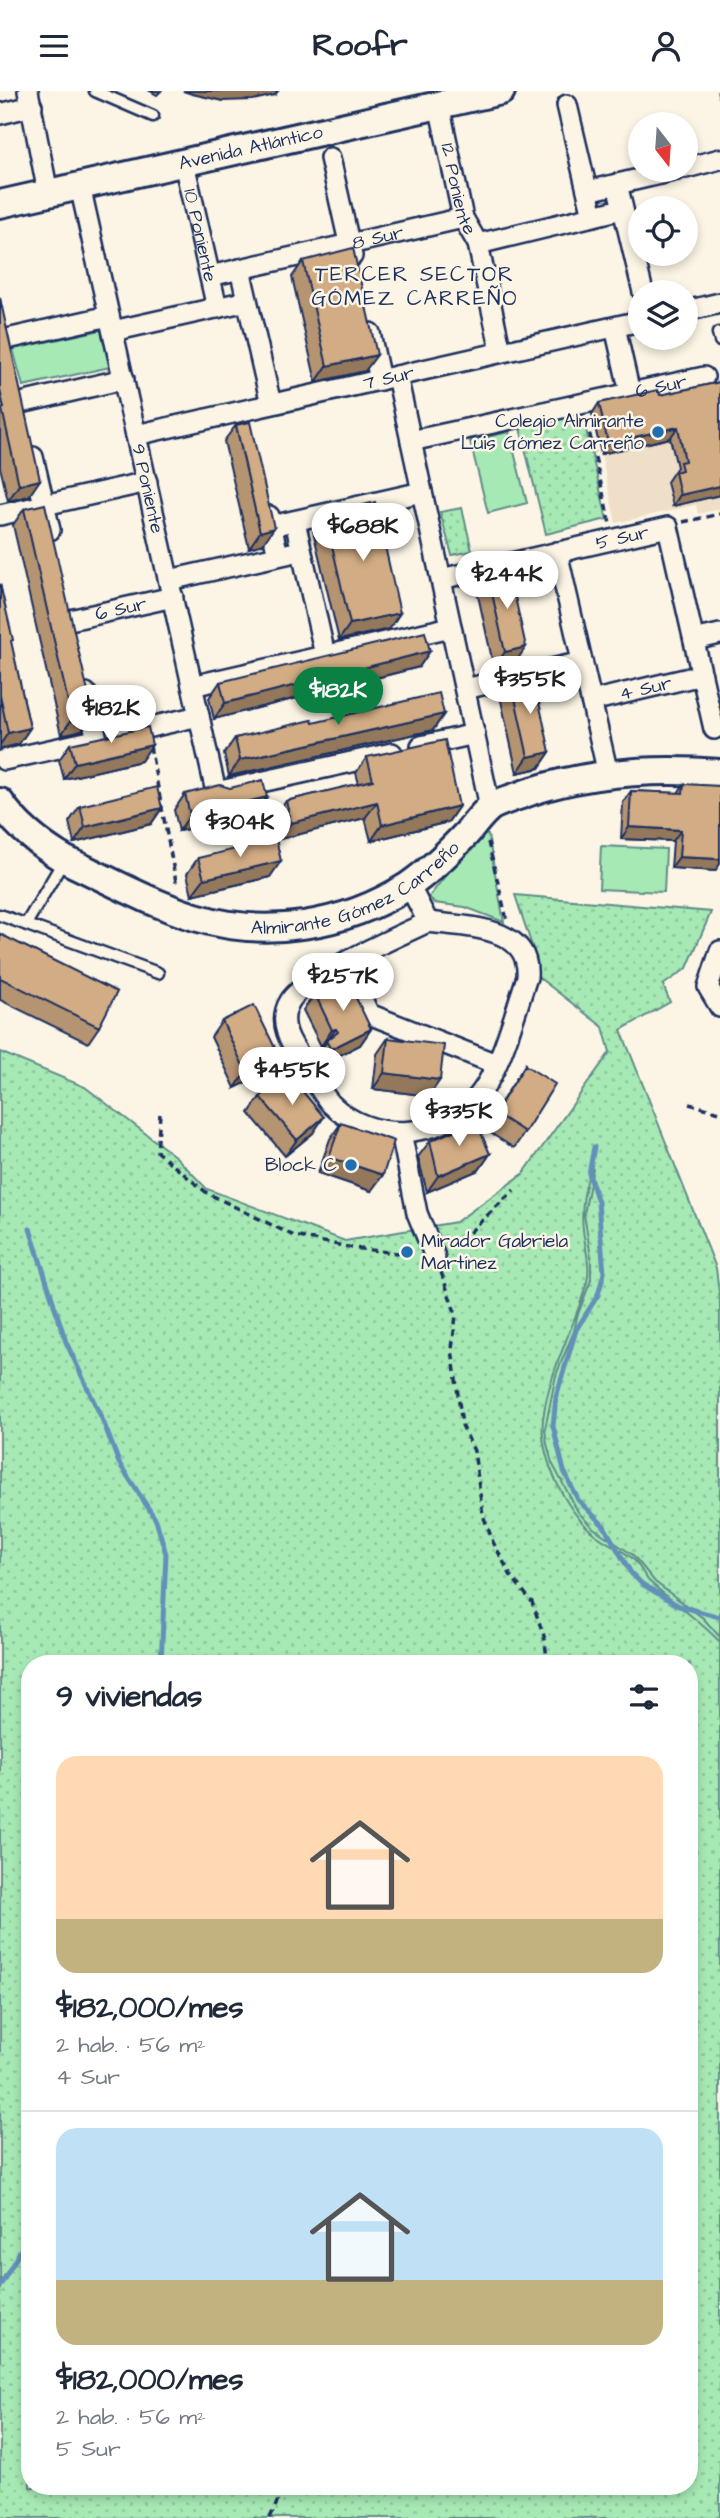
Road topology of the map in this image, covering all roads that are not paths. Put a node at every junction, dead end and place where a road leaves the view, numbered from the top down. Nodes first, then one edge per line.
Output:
1 (95, 91) edge
2 (501, 91) edge
3 (30, 98) edge
4 (439, 105) junction
5 (567, 105) dead end
6 (0, 114) edge
7 (153, 116) dead end
8 (330, 158) dead end
9 (720, 159) edge
10 (184, 163) junction
11 (698, 165) edge
12 (628, 181) edge
13 (617, 184) junction
14 (80, 186) junction
15 (587, 191) junction
16 (48, 193) junction
17 (0, 204) edge
18 (622, 209) junction
19 (593, 216) junction
20 (463, 218) junction
21 (350, 244) junction
22 (478, 244) junction
23 (240, 269) junction
24 (356, 271) edge
25 (210, 276) junction
26 (640, 280) edge
27 (247, 301) junction
28 (720, 303) edge
29 (217, 308) junction
30 (698, 308) edge
31 (365, 312) edge
32 (2, 319) edge
33 (111, 324) junction
34 (628, 324) edge
35 (615, 327) junction
36 (501, 352) junction
37 (704, 377) dead end
38 (389, 378) junction
39 (124, 379) junction
40 (630, 393) junction
41 (21, 403) edge
42 (271, 404) junction
43 (136, 435) junction
44 (30, 441) edge
45 (411, 441) junction
46 (147, 482) junction
47 (422, 492) junction
48 (266, 500) edge
49 (44, 505) junction
50 (0, 515) edge
51 (295, 521) junction
52 (271, 526) junction
53 (53, 544) edge
54 (302, 551) junction
55 (557, 552) junction
56 (278, 555) junction
57 (441, 579) junction
58 (171, 589) junction
59 (70, 620) edge
60 (452, 627) junction
61 (720, 633) edge
62 (694, 640) junction
63 (325, 655) junction
64 (582, 662) junction
65 (82, 673) edge
66 (702, 675) junction
67 (192, 686) junction
68 (465, 689) junction
69 (591, 701) junction
70 (199, 716) junction
71 (714, 729) dead end
72 (475, 734) junction
73 (97, 739) junction
74 (4, 760) dead end
75 (720, 772) edge
76 (608, 774) junction
77 (0, 802) edge
78 (490, 807) junction
79 (64, 859) junction
80 (409, 885) junction
81 (0, 915) edge
82 (428, 922) junction
83 (26, 924) junction
84 (720, 951) edge
85 (345, 963) junction
86 (158, 973) dead end
87 (720, 1007) edge
88 (496, 1064) junction
89 (401, 1132) junction
90 (435, 1257) road end

1 - 7 lane
2 - 4 street, Avenida Atlántico
3 - 6 street
3 - 16 street
4 - 10 street, Avenida Atlántico
4 - 20 street, 12 Poniente
5 - 15 street
8 - 21 street
9 - 11 street
10 - 14 street, Avenida Atlántico
10 - 25 street, 10 Poniente
12 - 13 street
13 - 15 street
13 - 18 street
14 - 16 street, Avenida Atlántico
14 - 33 street, 9 Poniente
15 - 19 street
16 - 17 street, Avenida Atlántico
18 - 19 street
18 - 26 street
19 - 22 street
20 - 21 street, 8 Sur
20 - 22 street, 12 Poniente
21 - 23 street, 8 Sur
21 - 24 street
22 - 36 street, 12 Poniente
23 - 25 street, 8 Sur
23 - 27 street, 10 Poniente
25 - 29 street, 10 Poniente
27 - 29 street
27 - 42 street, 10 Poniente
28 - 30 street
29 - 33 street
31 - 38 street
32 - 33 street
33 - 39 street, 9 Poniente
34 - 35 street, 7 Sur
35 - 36 street, 7 Sur
35 - 40 street
36 - 38 street, 7 Sur
37 - 40 street, 6 Sur
38 - 42 street, 7 Sur
38 - 45 street
39 - 41 street
39 - 43 street, 9 Poniente
40 - 45 street, 6 Sur
42 - 43 street, 7 Sur
43 - 46 street, 9 Poniente
44 - 49 street
45 - 47 street
46 - 49 street
46 - 58 street, 9 Poniente
47 - 51 street
47 - 57 street
48 - 52 street
49 - 50 street
49 - 53 street
51 - 52 street
51 - 54 street
52 - 56 street
54 - 56 street, 6 Sur
54 - 63 street
55 - 57 street, 5 Sur
55 - 62 street, 5 Sur
55 - 64 street
56 - 58 street, 6 Sur
57 - 60 street
58 - 59 street, 6 Sur
58 - 67 street, 9 Poniente
60 - 63 street
60 - 68 street
61 - 62 street
62 - 66 street
63 - 67 street
64 - 68 street
64 - 69 street
65 - 73 street
66 - 69 street, 4 Sur
66 - 71 street
67 - 70 street, 9 Poniente
68 - 72 street
69 - 76 street
70 - 72 street, 9 Poniente
70 - 73 street
72 - 78 street
73 - 74 street
75 - 76 street, Almirante Gómez Carreño
76 - 78 street, Almirante Gómez Carreño
77 - 79 street, Almirante Gómez Carreño
78 - 80 street, Almirante Gómez Carreño
79 - 80 street, Almirante Gómez Carreño
79 - 83 lane
80 - 82 street
81 - 83 lane
82 - 85 street
82 - 88 street
83 - 86 lane
84 - 87 street
85 - 88 street
85 - 89 street
88 - 89 street
89 - 90 street

